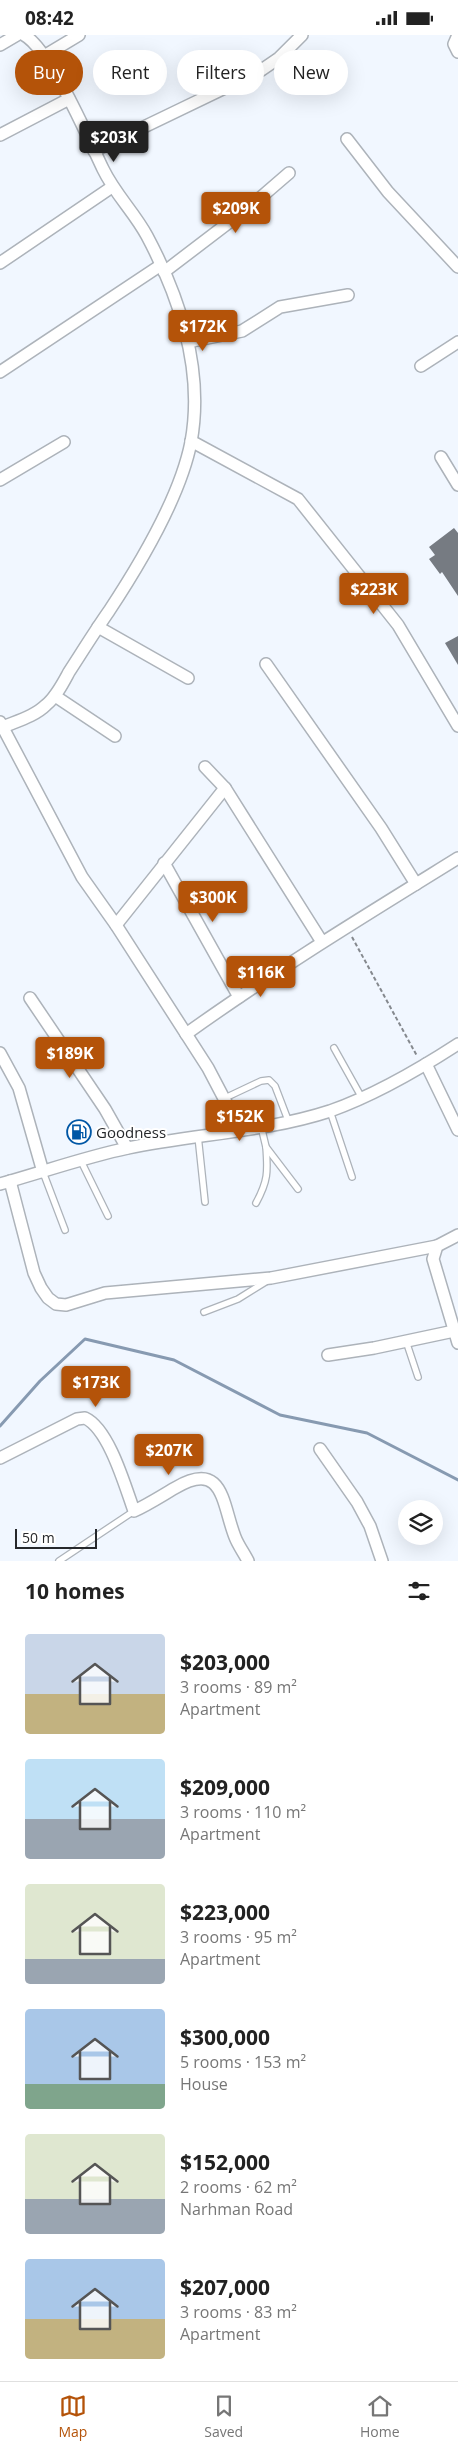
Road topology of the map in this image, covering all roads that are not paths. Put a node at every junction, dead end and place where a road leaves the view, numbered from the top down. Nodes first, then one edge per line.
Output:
1 (17, 35) edge
2 (24, 35) edge
3 (78, 35) edge
4 (302, 35) edge
5 (458, 35) edge
6 (0, 45) edge
7 (39, 50) edge
8 (54, 50) edge
9 (458, 52) edge
10 (67, 95) edge
11 (69, 99) junction
12 (0, 135) edge
13 (347, 139) dead end
14 (94, 151) junction
15 (289, 173) dead end
16 (112, 187) junction
17 (0, 263) edge
18 (458, 267) edge
19 (162, 268) junction
20 (348, 295) dead end
21 (188, 342) junction
22 (458, 342) edge
23 (421, 366) dead end
24 (0, 372) edge
25 (191, 441) junction
26 (64, 442) dead end
27 (441, 457) dead end
28 (0, 480) edge
29 (458, 485) edge
30 (98, 627) junction
31 (266, 664) dead end
32 (188, 678) dead end
33 (55, 696) junction
34 (2, 725) edge
35 (458, 726) edge
36 (115, 736) dead end
37 (205, 767) dead end
38 (225, 788) junction
39 (458, 858) edge
40 (164, 863) junction
41 (416, 884) junction
42 (116, 925) junction
43 (322, 942) junction
44 (239, 997) junction
45 (30, 998) dead end
46 (186, 1034) junction
47 (458, 1044) edge
48 (334, 1048) dead end
49 (0, 1053) edge
50 (424, 1065) junction
51 (0, 1071) edge
52 (12, 1073) junction
53 (362, 1097) junction
54 (225, 1098) junction
55 (330, 1111) junction
56 (288, 1121) junction
57 (261, 1126) junction
58 (240, 1129) junction
59 (458, 1130) edge
60 (198, 1136) junction
61 (266, 1147) junction
62 (127, 1149) junction
63 (81, 1161) junction
64 (43, 1172) junction
65 (352, 1177) dead end
66 (5, 1182) edge
67 (298, 1189) dead end
68 (205, 1202) dead end
69 (256, 1203) dead end
70 (108, 1215) dead end
71 (65, 1230) dead end
72 (458, 1235) edge
73 (438, 1246) junction
74 (270, 1278) junction
75 (204, 1312) dead end
76 (454, 1331) junction
77 (406, 1341) junction
78 (458, 1343) edge
79 (328, 1355) dead end
80 (418, 1377) dead end
81 (320, 1449) dead end
82 (0, 1458) edge
83 (134, 1511) junction
84 (58, 1561) edge
85 (248, 1561) edge
86 (382, 1561) edge

1 - 6 street
2 - 7 street
3 - 8 street
4 - 14 street
5 - 9 street
10 - 11 street
11 - 12 street
11 - 14 street
13 - 18 street
14 - 16 street
15 - 19 street
16 - 17 street
16 - 19 street
19 - 21 street
19 - 24 street
20 - 21 street
21 - 25 street
22 - 23 street
25 - 30 street
25 - 35 street
26 - 28 street
27 - 29 street
30 - 32 street
30 - 33 street
31 - 41 street
33 - 34 street
33 - 36 street
34 - 42 street
37 - 38 street
38 - 40 street
38 - 43 street
39 - 41 street
40 - 42 street
40 - 44 street
41 - 43 street
42 - 46 street
43 - 44 street
44 - 46 street
45 - 62 street
46 - 54 street
47 - 50 street
48 - 53 lane
49 - 52 street
50 - 53 street
50 - 59 street
51 - 52 lane
52 - 64 street
53 - 55 street
54 - 56 lane
54 - 58 street
55 - 56 street
55 - 65 lane
56 - 57 street
57 - 58 street
57 - 61 lane
58 - 60 street
60 - 62 street
60 - 68 lane
61 - 67 lane
61 - 69 lane
62 - 63 street
63 - 64 street
63 - 70 lane
64 - 66 street
64 - 71 lane
66 - 74 street
72 - 73 street
73 - 74 street
73 - 76 street
74 - 75 lane
76 - 77 street
76 - 78 street
77 - 79 street
77 - 80 lane
81 - 86 street
82 - 83 street
83 - 84 lane
83 - 85 street

